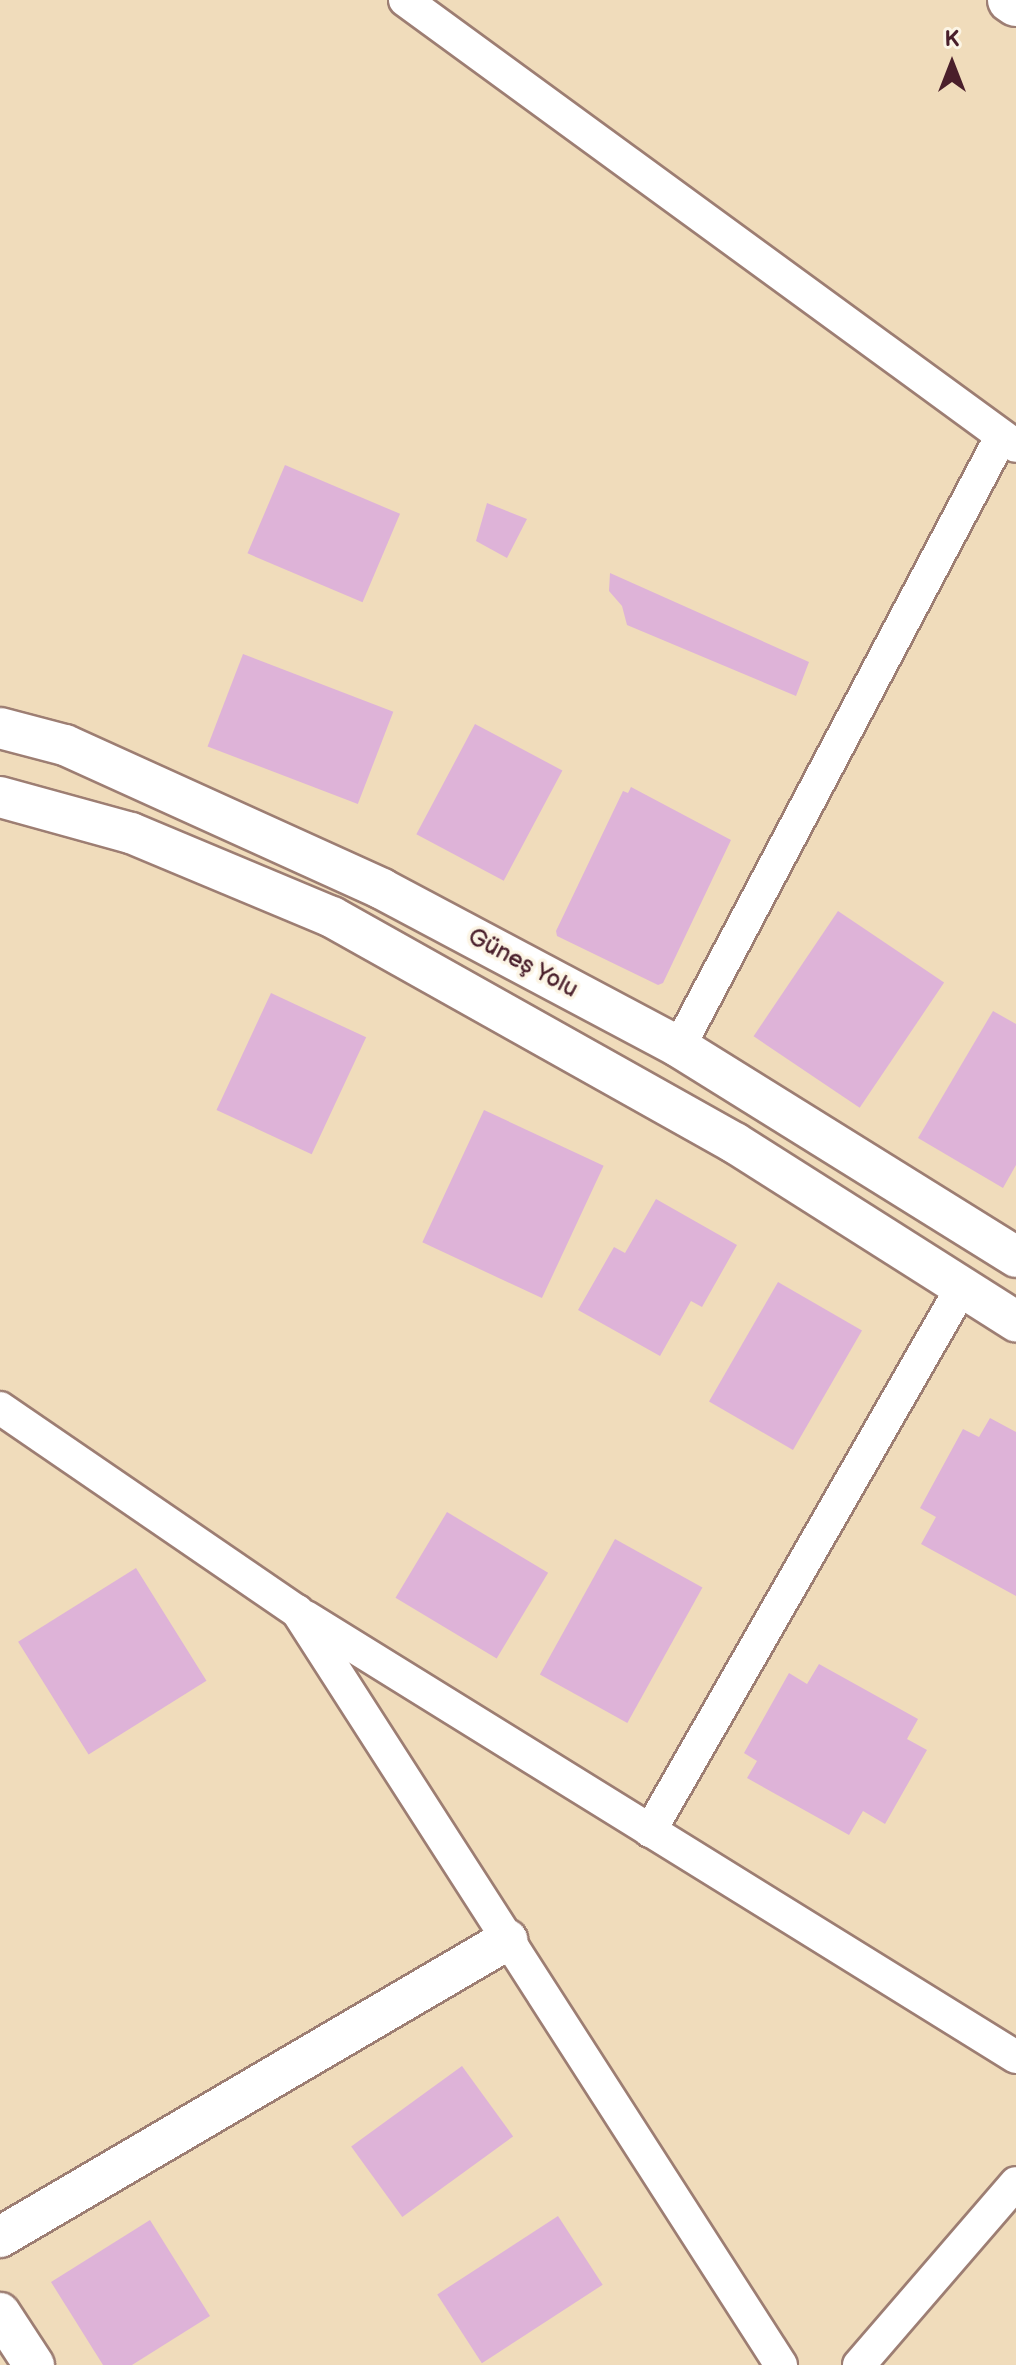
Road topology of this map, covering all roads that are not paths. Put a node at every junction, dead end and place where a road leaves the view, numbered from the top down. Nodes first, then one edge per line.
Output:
1 (405, 0) edge
2 (1010, 0) edge
3 (1016, 4) edge
4 (1009, 441) edge
5 (0, 728) edge
6 (0, 797) edge
7 (679, 1047) junction
8 (1016, 1257) edge
9 (962, 1287) junction
10 (1016, 1321) edge
11 (0, 1408) edge
12 (297, 1611) junction
13 (650, 1831) junction
14 (507, 1940) junction
15 (1016, 2057) edge
16 (1016, 2183) edge
17 (0, 2237) edge
18 (0, 2313) edge
19 (34, 2365) edge
20 (781, 2365) edge
21 (859, 2365) edge

1 - 4 street
2 - 3 highway
4 - 7 street
5 - 7 street, Güneş Yolu
6 - 9 street
7 - 8 street, Güneş Yolu
9 - 10 street
9 - 13 street
11 - 12 street
12 - 13 street
12 - 14 street
13 - 15 street
14 - 17 street
14 - 20 street
16 - 21 street
18 - 19 street

